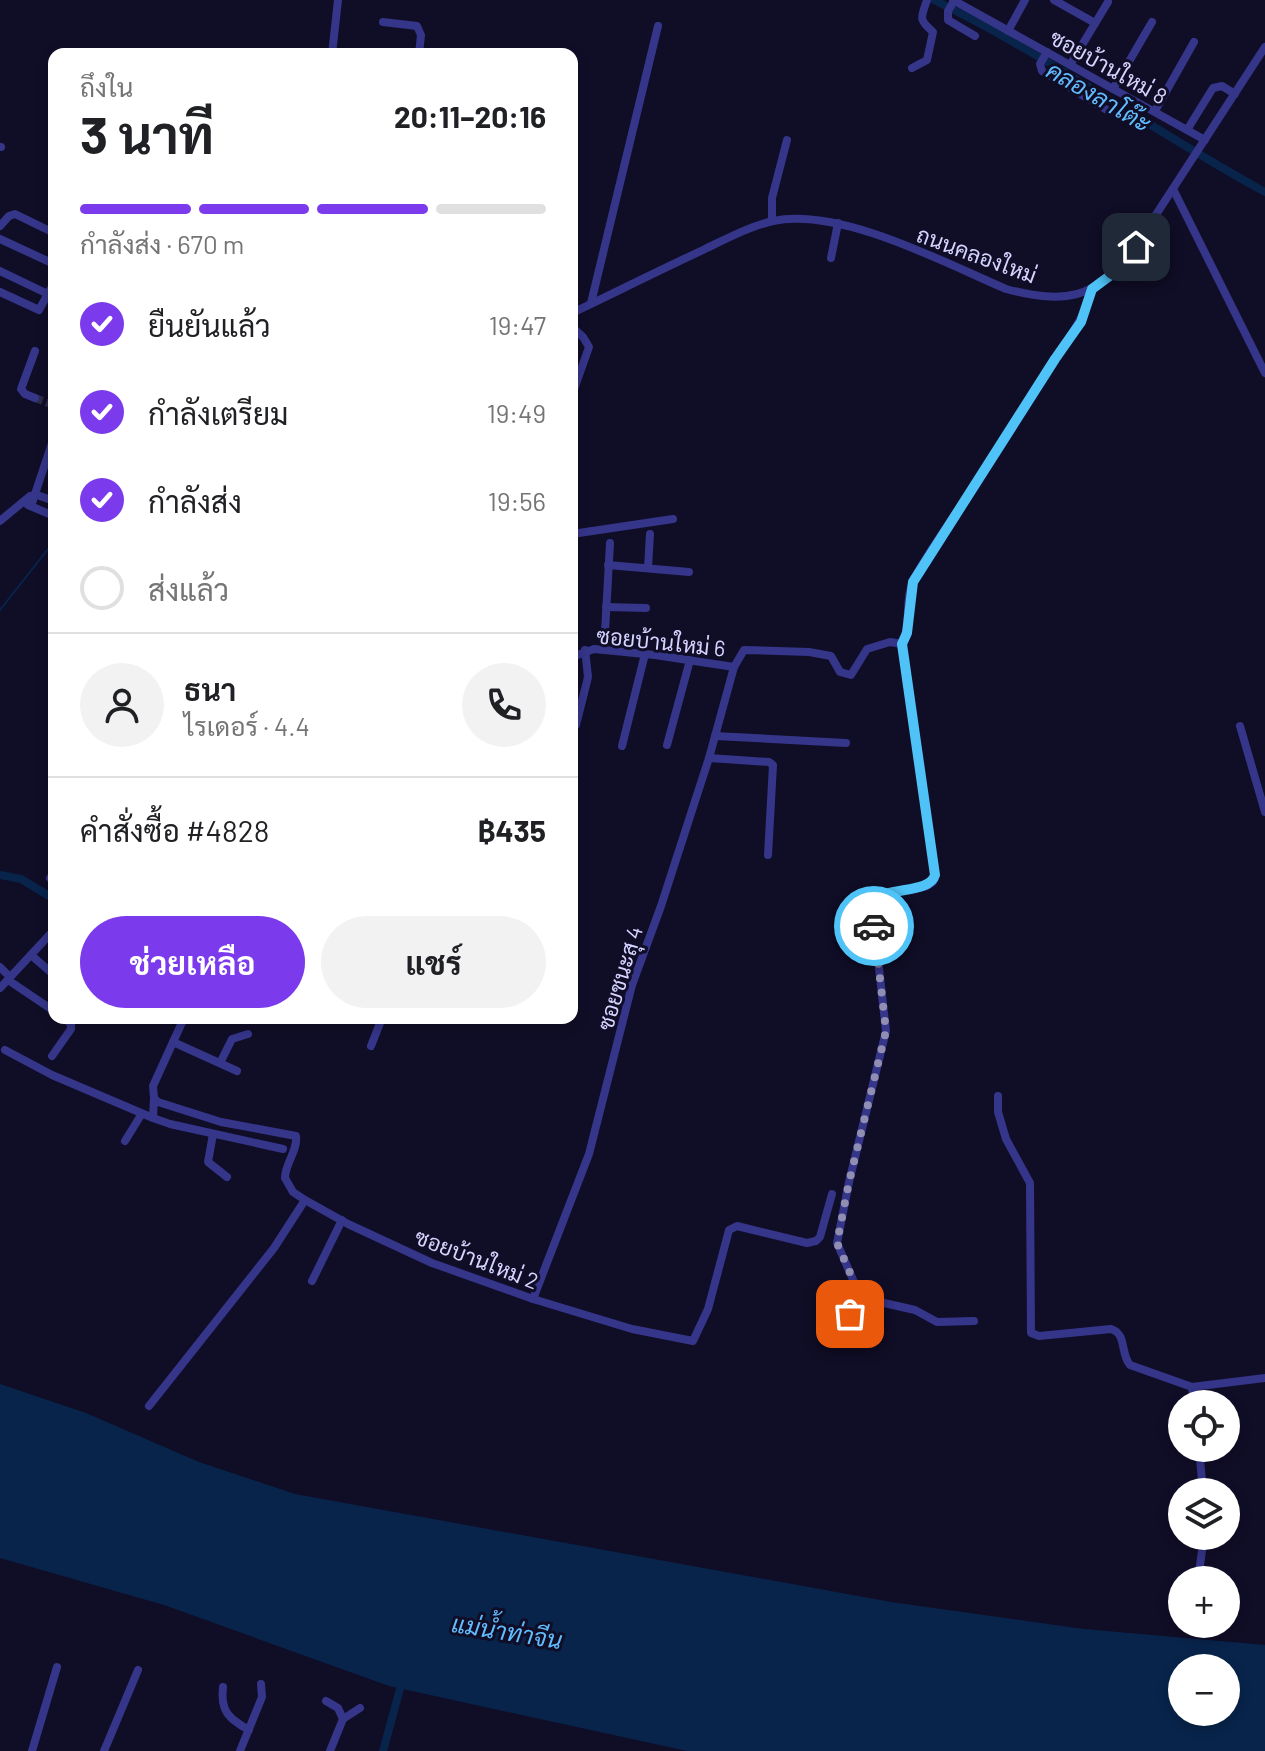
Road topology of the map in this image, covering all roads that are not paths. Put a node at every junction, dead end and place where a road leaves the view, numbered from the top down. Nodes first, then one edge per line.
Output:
1 (338, 0) edge
2 (927, 0) edge
3 (1025, 0) edge
4 (1054, 0) edge
5 (1108, 2) dead end
6 (966, 3) edge
7 (952, 4) edge
8 (383, 22) dead end
9 (1152, 22) dead end
10 (1095, 23) junction
11 (658, 26) dead end
12 (1008, 31) junction
13 (975, 36) dead end
14 (1194, 42) dead end
15 (1265, 47) edge
16 (333, 48) edge
17 (420, 48) edge
18 (1044, 58) junction
19 (1070, 65) junction
20 (912, 68) dead end
21 (1113, 89) junction
22 (1235, 94) junction
23 (1107, 110) dead end
24 (1155, 111) junction
25 (1187, 130) junction
26 (787, 140) dead end
27 (1203, 143) junction
28 (1173, 189) junction
29 (772, 221) junction
30 (838, 223) junction
31 (0, 226) edge
32 (48, 230) edge
33 (0, 239) edge
34 (831, 258) dead end
35 (48, 261) edge
36 (0, 271) edge
37 (1092, 289) junction
38 (0, 292) edge
39 (48, 294) joint
40 (591, 303) junction
41 (43, 306) junction
42 (48, 309) edge
43 (578, 310) edge
44 (578, 332) edge
45 (35, 351) dead end
46 (1265, 373) edge
47 (578, 378) edge
48 (35, 398) dead end
49 (48, 455) edge
50 (35, 494) junction
51 (48, 499) edge
52 (28, 504) junction
53 (48, 513) edge
54 (673, 519) dead end
55 (0, 521) edge
56 (578, 533) edge
57 (650, 534) dead end
58 (610, 543) dead end
59 (608, 565) junction
60 (648, 568) junction
61 (689, 572) dead end
62 (606, 607) junction
63 (646, 608) dead end
64 (902, 644) junction
65 (585, 650) junction
66 (604, 650) junction
67 (578, 654) edge
68 (645, 654) junction
69 (690, 660) junction
70 (734, 667) junction
71 (578, 717) edge
72 (1240, 726) dead end
73 (715, 736) junction
74 (846, 743) dead end
75 (667, 745) dead end
76 (622, 746) dead end
77 (709, 758) junction
78 (1265, 812) edge
79 (768, 855) dead end
80 (48, 937) edge
81 (31, 955) junction
82 (0, 967) edge
83 (48, 970) edge
84 (9, 978) junction
85 (0, 988) edge
86 (48, 1007) edge
87 (71, 1024) edge
88 (181, 1024) edge
89 (380, 1024) edge
90 (248, 1034) dead end
91 (173, 1042) junction
92 (371, 1046) dead end
93 (5, 1050) dead end
94 (52, 1056) dead end
95 (220, 1063) junction
96 (237, 1071) dead end
97 (998, 1096) dead end
98 (154, 1098) junction
99 (141, 1115) junction
100 (153, 1118) junction
101 (213, 1134) junction
102 (125, 1141) dead end
103 (283, 1149) dead end
104 (227, 1177) dead end
105 (832, 1194) dead end
106 (305, 1200) junction
107 (342, 1220) junction
108 (312, 1281) dead end
109 (853, 1296) junction
110 (533, 1299) junction
111 (974, 1321) dead end
112 (857, 1326) dead end
113 (1265, 1378) edge
114 (1192, 1387) junction
115 (1192, 1390) edge
116 (149, 1406) dead end
117 (57, 1667) dead end
118 (138, 1670) dead end
119 (261, 1684) dead end
120 (223, 1687) dead end
121 (326, 1701) dead end
122 (360, 1708) dead end
123 (343, 1719) junction
124 (249, 1730) junction
125 (32, 1751) edge
126 (104, 1751) edge
127 (240, 1751) edge
128 (330, 1751) edge

1 - 16 street
2 - 20 street
3 - 12 street
4 - 10 street
5 - 10 street
6 - 7 street, ซอยบ้านใหม่ 8
6 - 12 street, ซอยบ้านใหม่ 8
7 - 13 street
8 - 17 street
9 - 21 street
10 - 19 street
11 - 40 street
12 - 18 street, ซอยบ้านใหม่ 8
14 - 24 street
15 - 22 street, ถนนคลองใหม่
18 - 19 street, ซอยบ้านใหม่ 8
18 - 23 street
19 - 21 street, ซอยบ้านใหม่ 8
21 - 24 street, ซอยบ้านใหม่ 8
22 - 25 street
22 - 27 street, ถนนคลองใหม่
24 - 25 street, ซอยบ้านใหม่ 8
25 - 27 street, ซอยบ้านใหม่ 8
26 - 29 street
27 - 28 street, ถนนคลองใหม่
28 - 37 street, ถนนคลองใหม่
28 - 46 street
29 - 30 street, ถนนคลองใหม่
29 - 40 street, ถนนคลองใหม่
30 - 34 street
30 - 37 street, ถนนคลองใหม่
31 - 32 street
33 - 35 street
36 - 39 street
37 - 64 street
38 - 41 street
39 - 41 street
40 - 43 street, ถนนคลองใหม่
41 - 42 street
44 - 47 street
45 - 48 street
49 - 50 street
50 - 51 street
50 - 52 street
52 - 53 street
52 - 55 street
54 - 56 street
57 - 60 street
58 - 59 street
59 - 60 street
59 - 62 street
60 - 61 street
62 - 63 street
62 - 66 street
64 - 70 street, ซอยบ้านใหม่ 6
64 - 109 street
65 - 66 street, ซอยบ้านใหม่ 6
65 - 67 street, ซอยบ้านใหม่ 6
65 - 71 street
66 - 68 street, ซอยบ้านใหม่ 6
68 - 69 street, ซอยบ้านใหม่ 6
68 - 76 street
69 - 70 street, ซอยบ้านใหม่ 6
69 - 75 street
70 - 73 street, ซอยชนะสุ 4
72 - 78 street
73 - 74 street
73 - 77 street, ซอยชนะสุ 4
77 - 79 street
77 - 110 street, ซอยชนะสุ 4
80 - 81 street
81 - 83 street
81 - 84 street
82 - 84 street
84 - 85 street
84 - 86 street
87 - 94 street
88 - 91 street
89 - 92 street
90 - 95 street
91 - 95 street
91 - 98 street
93 - 99 street
95 - 96 street
97 - 114 street
98 - 100 street
98 - 106 street, ซอยบ้านใหม่ 2
99 - 100 street
99 - 102 street
100 - 101 street
101 - 103 street
101 - 104 street
105 - 110 street, ซอยบ้านใหม่ 2
106 - 107 street, ซอยบ้านใหม่ 2
106 - 116 street
107 - 108 street
107 - 110 street, ซอยบ้านใหม่ 2
109 - 111 street
109 - 112 street
113 - 114 street
114 - 115 street
117 - 125 street
118 - 126 street
119 - 124 street
120 - 124 street
121 - 123 street
122 - 123 street
123 - 128 street
124 - 127 street

